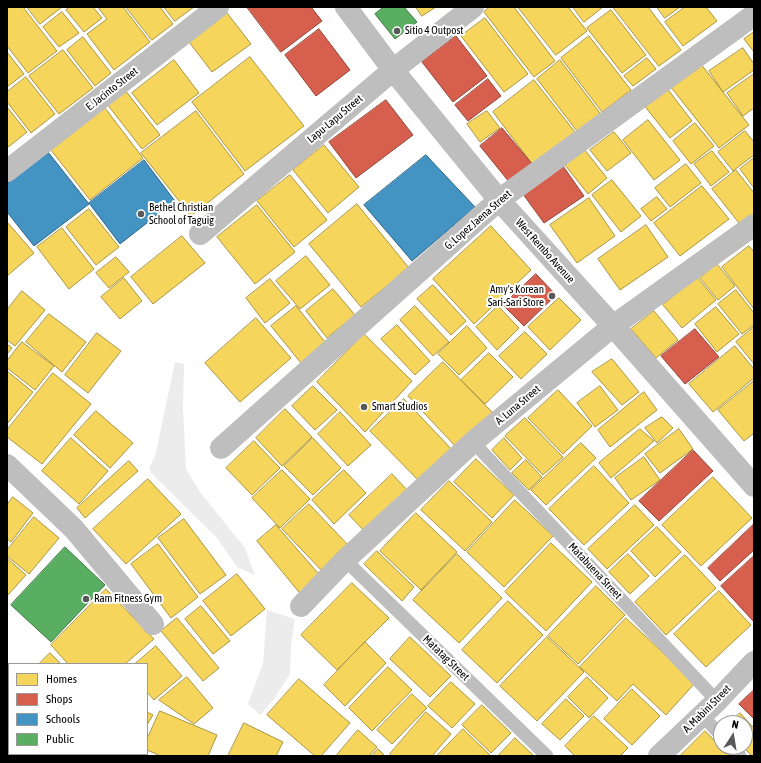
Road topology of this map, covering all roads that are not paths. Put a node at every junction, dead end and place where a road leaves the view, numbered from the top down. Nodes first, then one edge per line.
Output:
1 (218, 7) edge
2 (346, 7) edge
3 (473, 7) edge
4 (754, 15) edge
5 (393, 70) junction
6 (7, 172) edge
7 (499, 200) junction
8 (754, 224) edge
9 (200, 234) dead end
10 (613, 326) junction
11 (473, 442) junction
12 (221, 448) dead end
13 (7, 464) edge
14 (754, 486) edge
15 (345, 560) junction
16 (300, 606) dead end
17 (153, 624) dead end
18 (754, 662) edge
19 (709, 708) junction
20 (713, 717) edge
21 (547, 756) edge
22 (659, 756) edge

1 - 6 street, E. Jacinto Street
2 - 5 street, West Rembo Avenue
3 - 5 street, Lapu-Lapu Street
4 - 7 street, G. Lopez Jaena Street
5 - 7 street, West Rembo Avenue
5 - 9 street, Lapu-Lapu Street
7 - 10 street, West Rembo Avenue
7 - 12 street, G. Lopez Jaena Street
8 - 10 street, A. Luna Street
10 - 11 street, A. Luna Street
10 - 14 street, West Rembo Avenue
11 - 15 street, A. Luna Street
11 - 19 lane, Matabuena Street
13 - 17 street
15 - 16 street, A. Luna Street
15 - 21 lane, Matatag Street
18 - 19 street, A. Mabini Street
19 - 20 lane, Matabuena Street
19 - 22 street, A. Mabini Street

